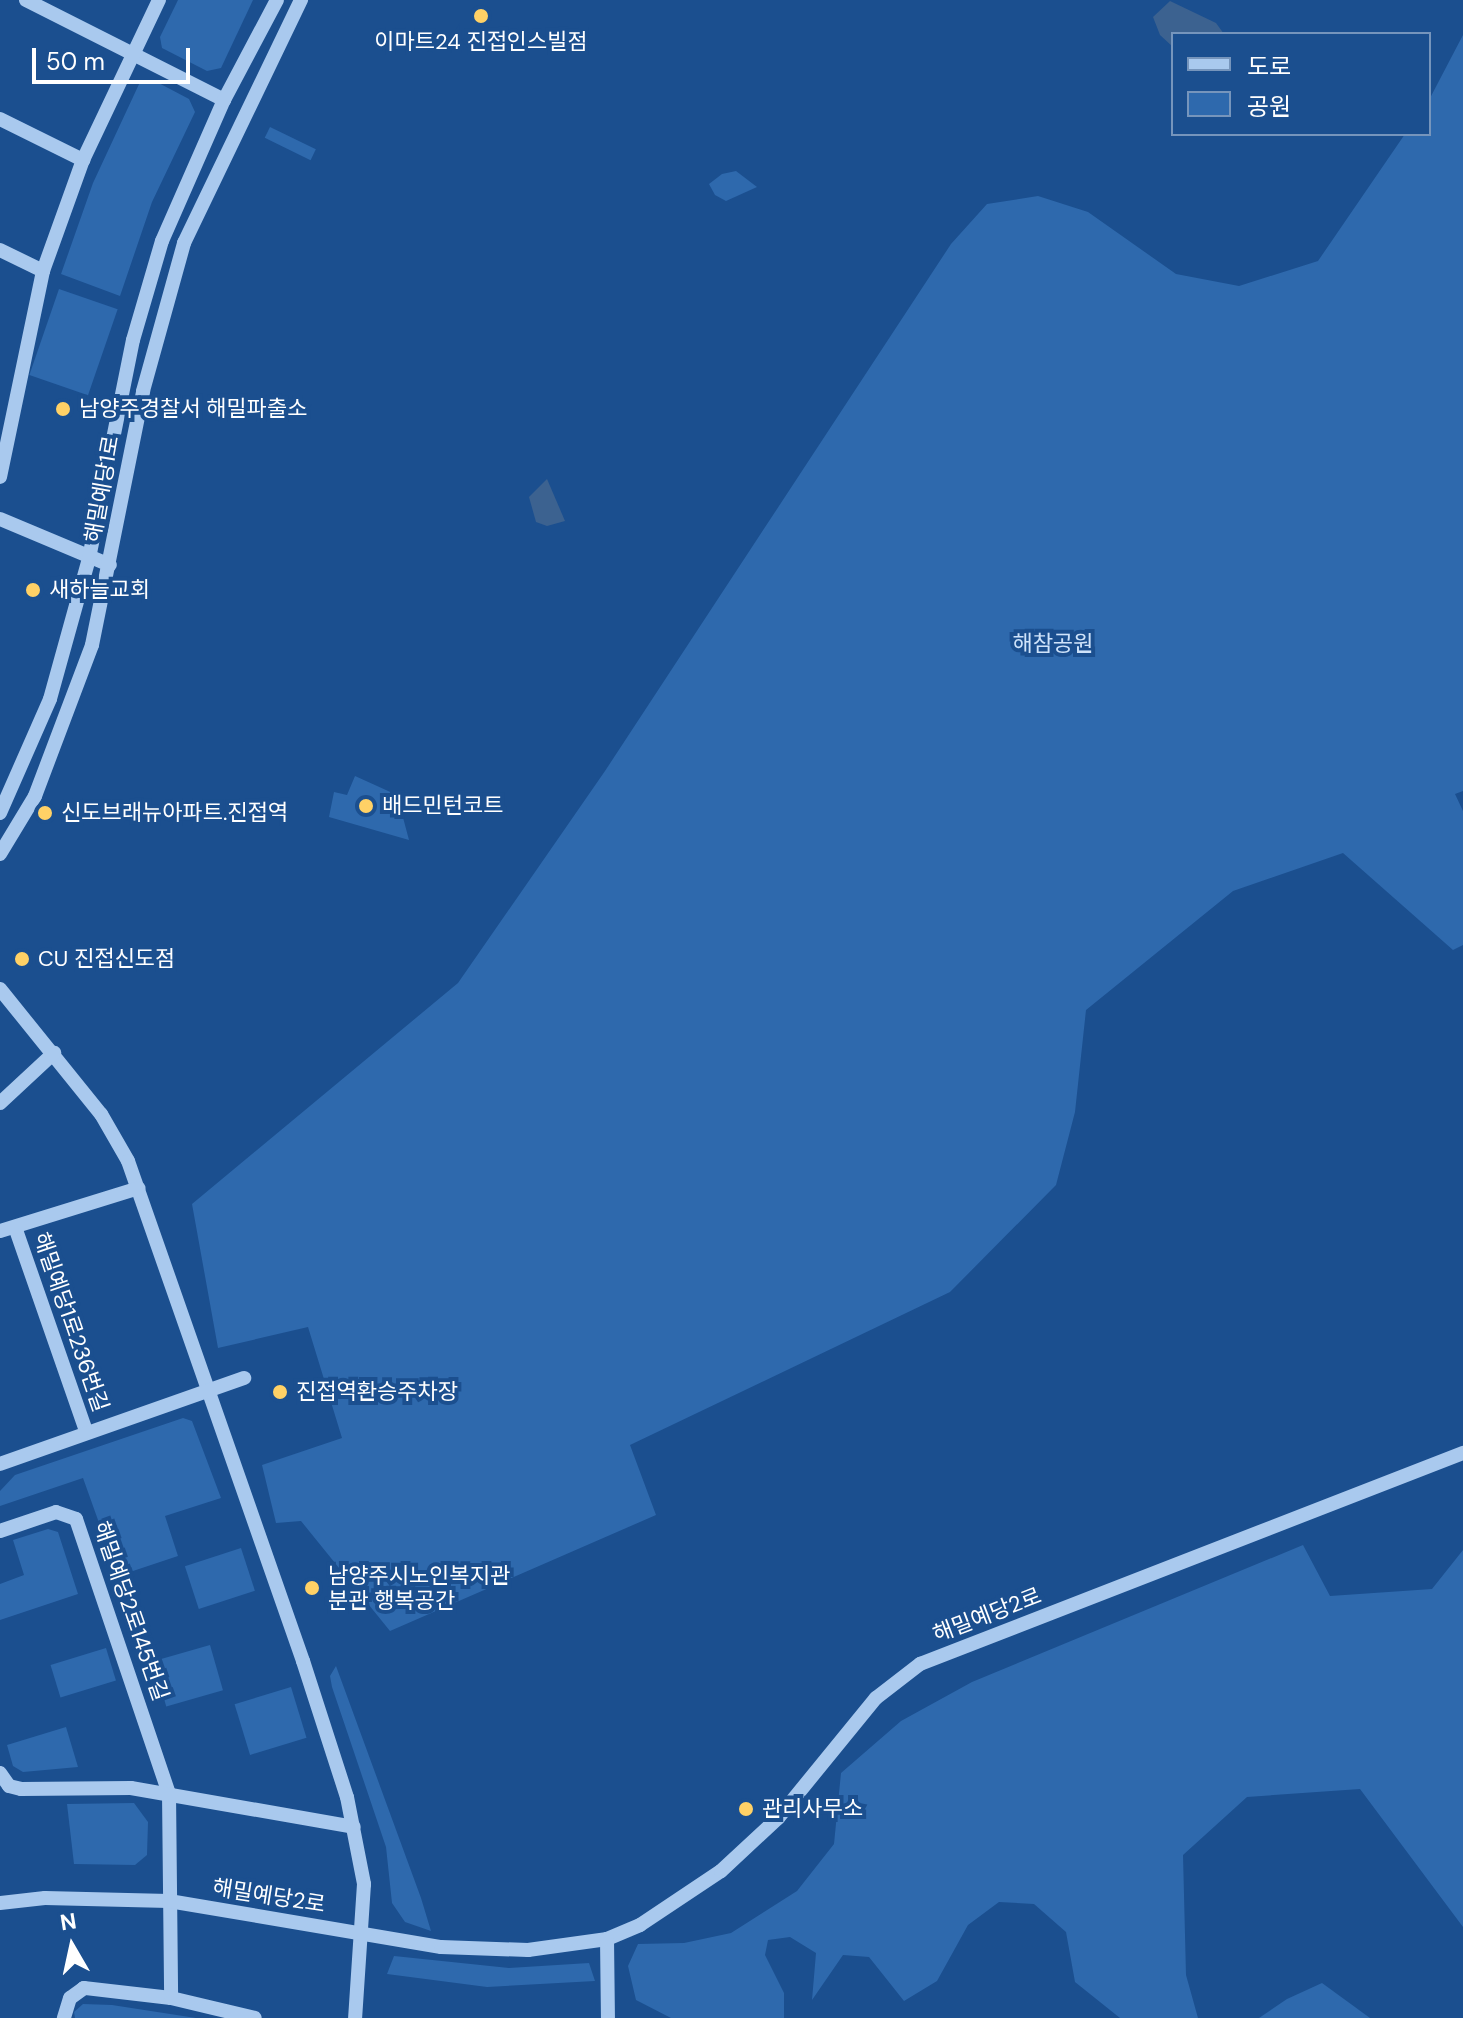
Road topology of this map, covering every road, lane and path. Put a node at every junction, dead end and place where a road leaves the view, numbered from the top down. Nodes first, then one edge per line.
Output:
1 (26, 0) edge
2 (159, 0) edge
3 (277, 0) edge
4 (301, 0) edge
5 (132, 53) junction
6 (224, 100) junction
7 (0, 119) edge
8 (83, 160) junction
9 (0, 250) edge
10 (43, 271) junction
11 (0, 385) edge
12 (16, 393) junction
13 (0, 477) edge
14 (0, 519) edge
15 (89, 558) junction
16 (110, 565) junction
17 (0, 813) edge
18 (0, 854) edge
19 (0, 989) edge
20 (54, 1053) junction
21 (0, 1103) edge
22 (139, 1188) junction
23 (8, 1229) edge
24 (244, 1378) dead end
25 (207, 1391) junction
26 (86, 1431) junction
27 (1463, 1453) edge
28 (0, 1464) edge
29 (0, 1531) edge
30 (0, 1773) edge
31 (169, 1793) junction
32 (354, 1827) junction
33 (169, 1901) junction
34 (0, 1903) edge
35 (361, 1934) junction
36 (607, 1939) junction
37 (171, 1998) junction
38 (64, 2018) edge
39 (255, 2018) edge
40 (355, 2018) edge
41 (608, 2018) edge

1 - 5 street
2 - 5 street
3 - 6 street, 해밀예당1로
4 - 16 street, 해밀예당1로
5 - 6 street
5 - 8 street
6 - 15 street, 해밀예당1로
7 - 8 street
8 - 10 street
9 - 10 street
10 - 12 street
11 - 12 street
12 - 13 street
14 - 15 street
15 - 16 street
15 - 17 street, 해밀예당1로
16 - 18 street, 해밀예당1로
19 - 20 street
20 - 21 street
20 - 22 street
22 - 23 street, 해밀예당1로236번길
22 - 25 street
23 - 26 street, 해밀예당1로236번길
24 - 25 street, 해밀예당1로236번길
25 - 26 street, 해밀예당1로236번길
25 - 32 street
26 - 28 street, 해밀예당1로236번길
27 - 36 street, 해밀예당2로
29 - 31 street, 해밀예당2로145번길
30 - 31 street
31 - 32 street
31 - 33 street, 해밀예당2로145번길
32 - 35 street
33 - 34 street, 해밀예당2로
33 - 35 street, 해밀예당2로
33 - 37 street
35 - 36 street, 해밀예당2로
35 - 40 street
36 - 41 street
37 - 38 street
37 - 39 street

